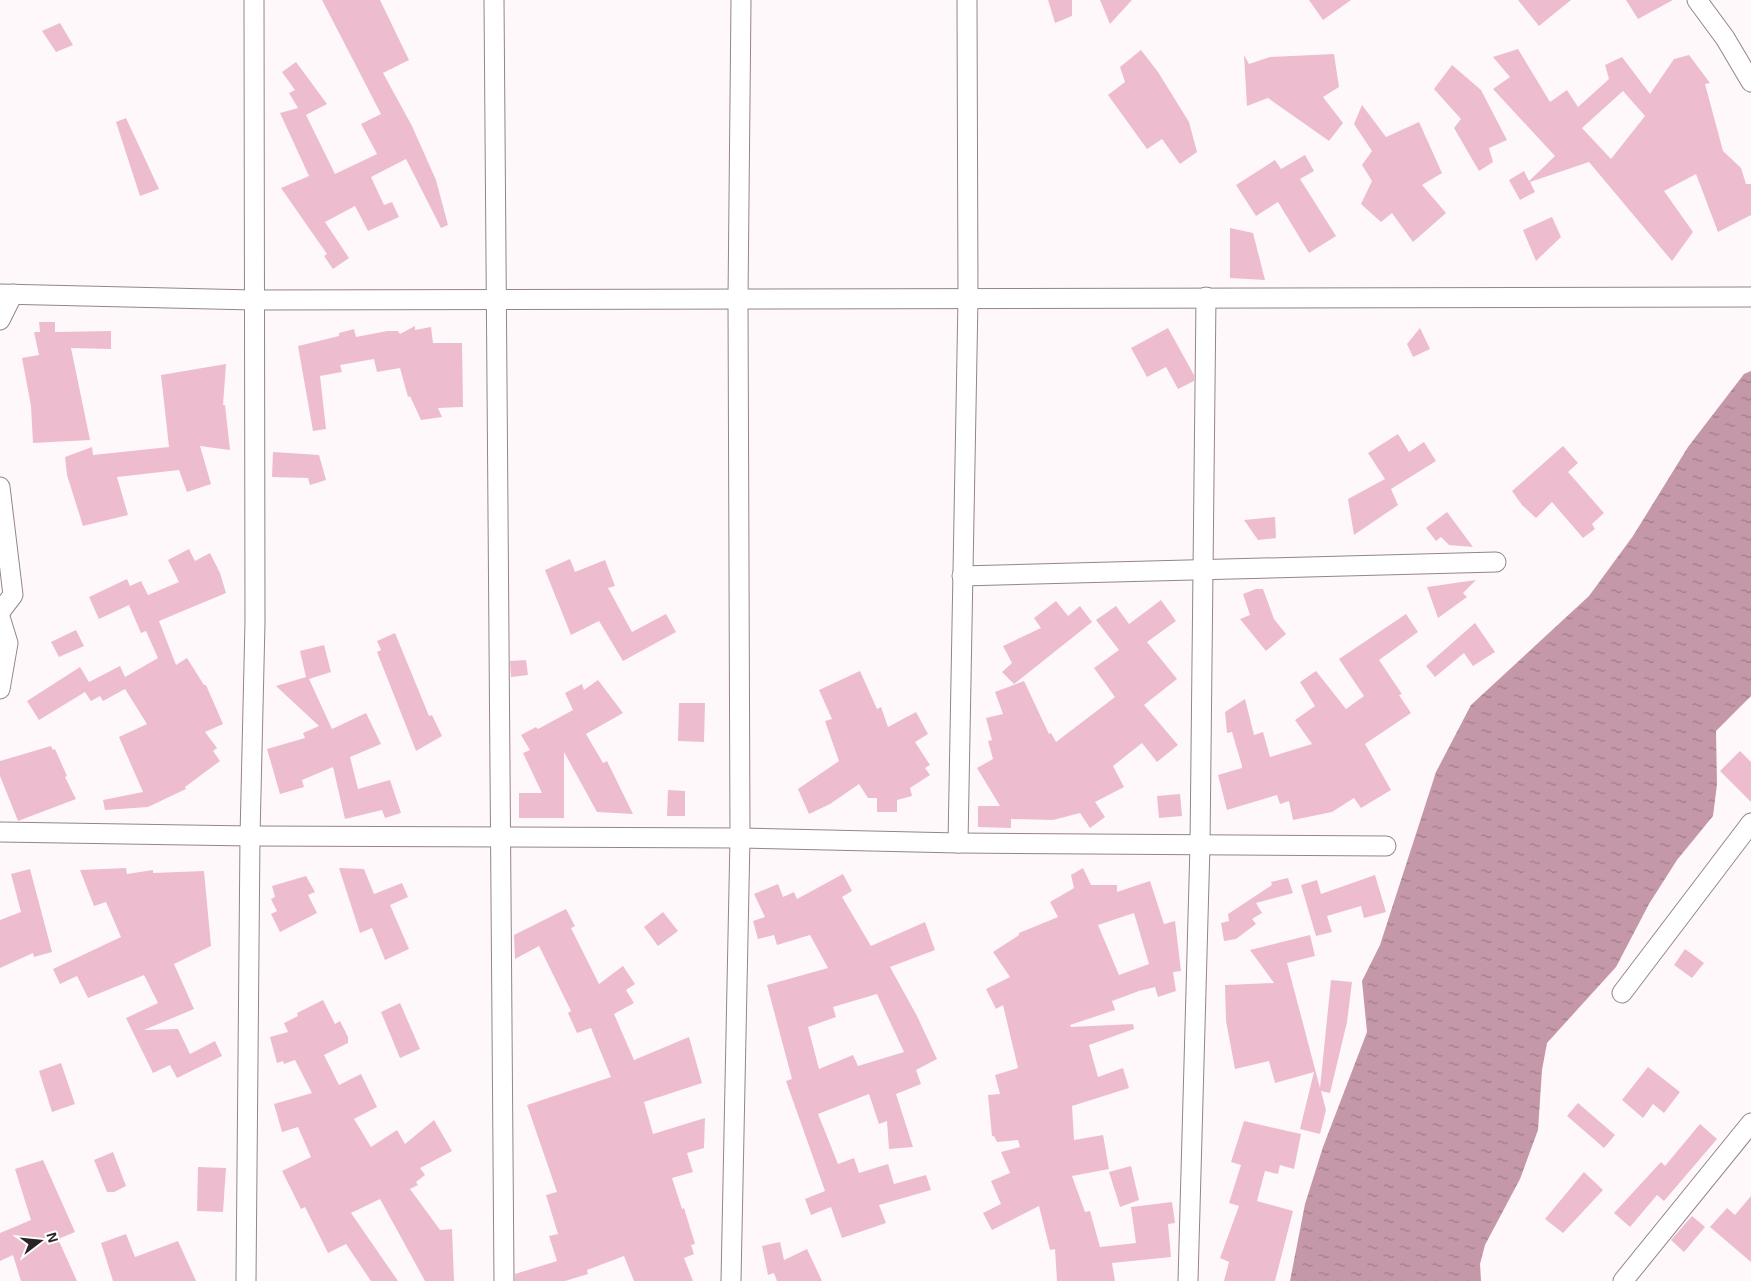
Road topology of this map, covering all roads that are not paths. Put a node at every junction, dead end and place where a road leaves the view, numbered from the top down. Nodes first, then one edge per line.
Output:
1 (254, 0) edge
2 (494, 0) edge
3 (741, 0) edge
4 (967, 0) edge
5 (1697, 0) edge
6 (1751, 82) edge
7 (6, 294) edge
8 (1206, 297) junction
9 (1751, 297) edge
10 (968, 299) junction
11 (253, 300) junction
12 (496, 300) junction
13 (738, 300) junction
14 (0, 320) edge
15 (0, 487) edge
16 (1496, 562) dead end
17 (1204, 570) junction
18 (962, 576) junction
19 (0, 612) edge
20 (0, 617) edge
21 (0, 690) edge
22 (1751, 823) edge
23 (0, 832) edge
24 (250, 836) junction
25 (500, 837) junction
26 (740, 838) junction
27 (958, 843) junction
28 (1200, 845) junction
29 (1386, 846) dead end
30 (1622, 993) dead end
31 (1751, 1123) edge
32 (246, 1281) edge
33 (504, 1281) edge
34 (731, 1281) edge
35 (1188, 1281) edge
36 (1623, 1281) edge

1 - 11 street
2 - 12 street
3 - 13 street
4 - 10 street
5 - 6 street
7 - 11 street
7 - 14 street
8 - 9 street
8 - 10 street
8 - 17 street
10 - 13 street
10 - 18 street
11 - 12 street
11 - 24 street
12 - 13 street
12 - 25 street
13 - 26 street
15 - 19 street
16 - 17 street
17 - 18 street
17 - 28 street
18 - 27 street
20 - 21 street
22 - 30 street
23 - 24 street
24 - 25 street
24 - 32 street
25 - 26 street
25 - 33 street
26 - 27 street
26 - 34 street
27 - 28 street
28 - 29 street
28 - 35 street
31 - 36 street

